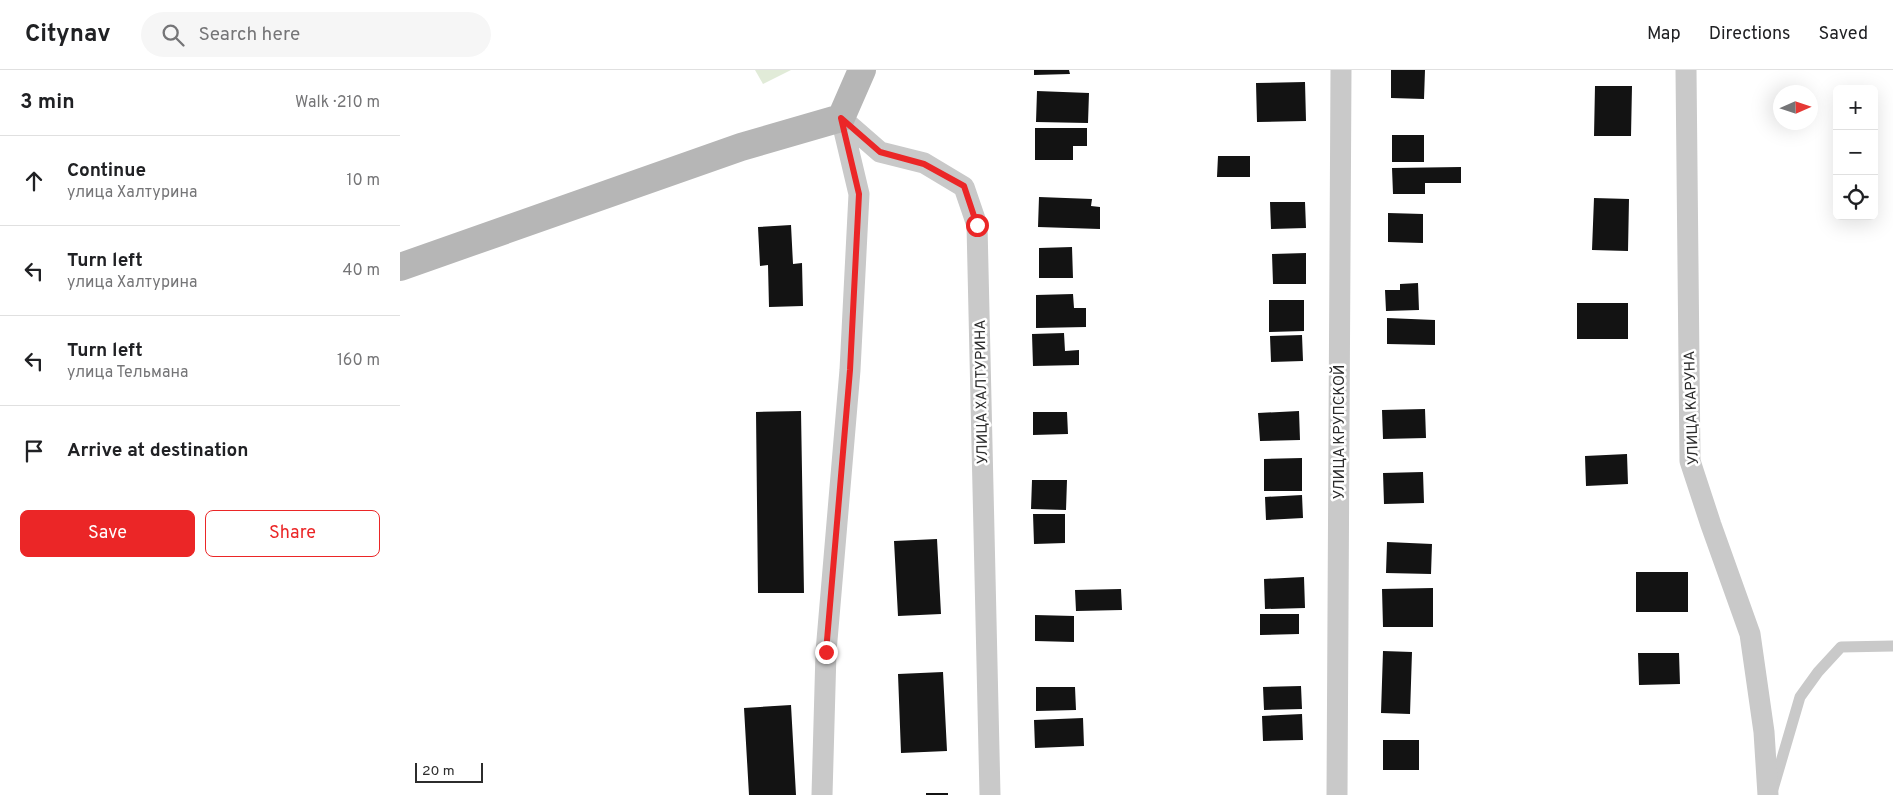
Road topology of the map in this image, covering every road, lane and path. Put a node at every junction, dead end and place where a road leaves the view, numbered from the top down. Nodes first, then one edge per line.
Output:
1 (862, 70) edge
2 (1341, 70) edge
3 (1686, 70) edge
4 (841, 118) junction
5 (400, 267) edge
6 (1893, 646) edge
7 (822, 795) edge
8 (990, 795) edge
9 (1337, 795) edge
10 (1769, 795) edge

1 - 4 main road
2 - 9 street, УЛИЦА КРУПСКОЙ
3 - 10 street, УЛИЦА КАРУНА
4 - 5 main road
4 - 7 street
4 - 8 street, УЛИЦА ХАЛТУРИНА
6 - 10 lane

